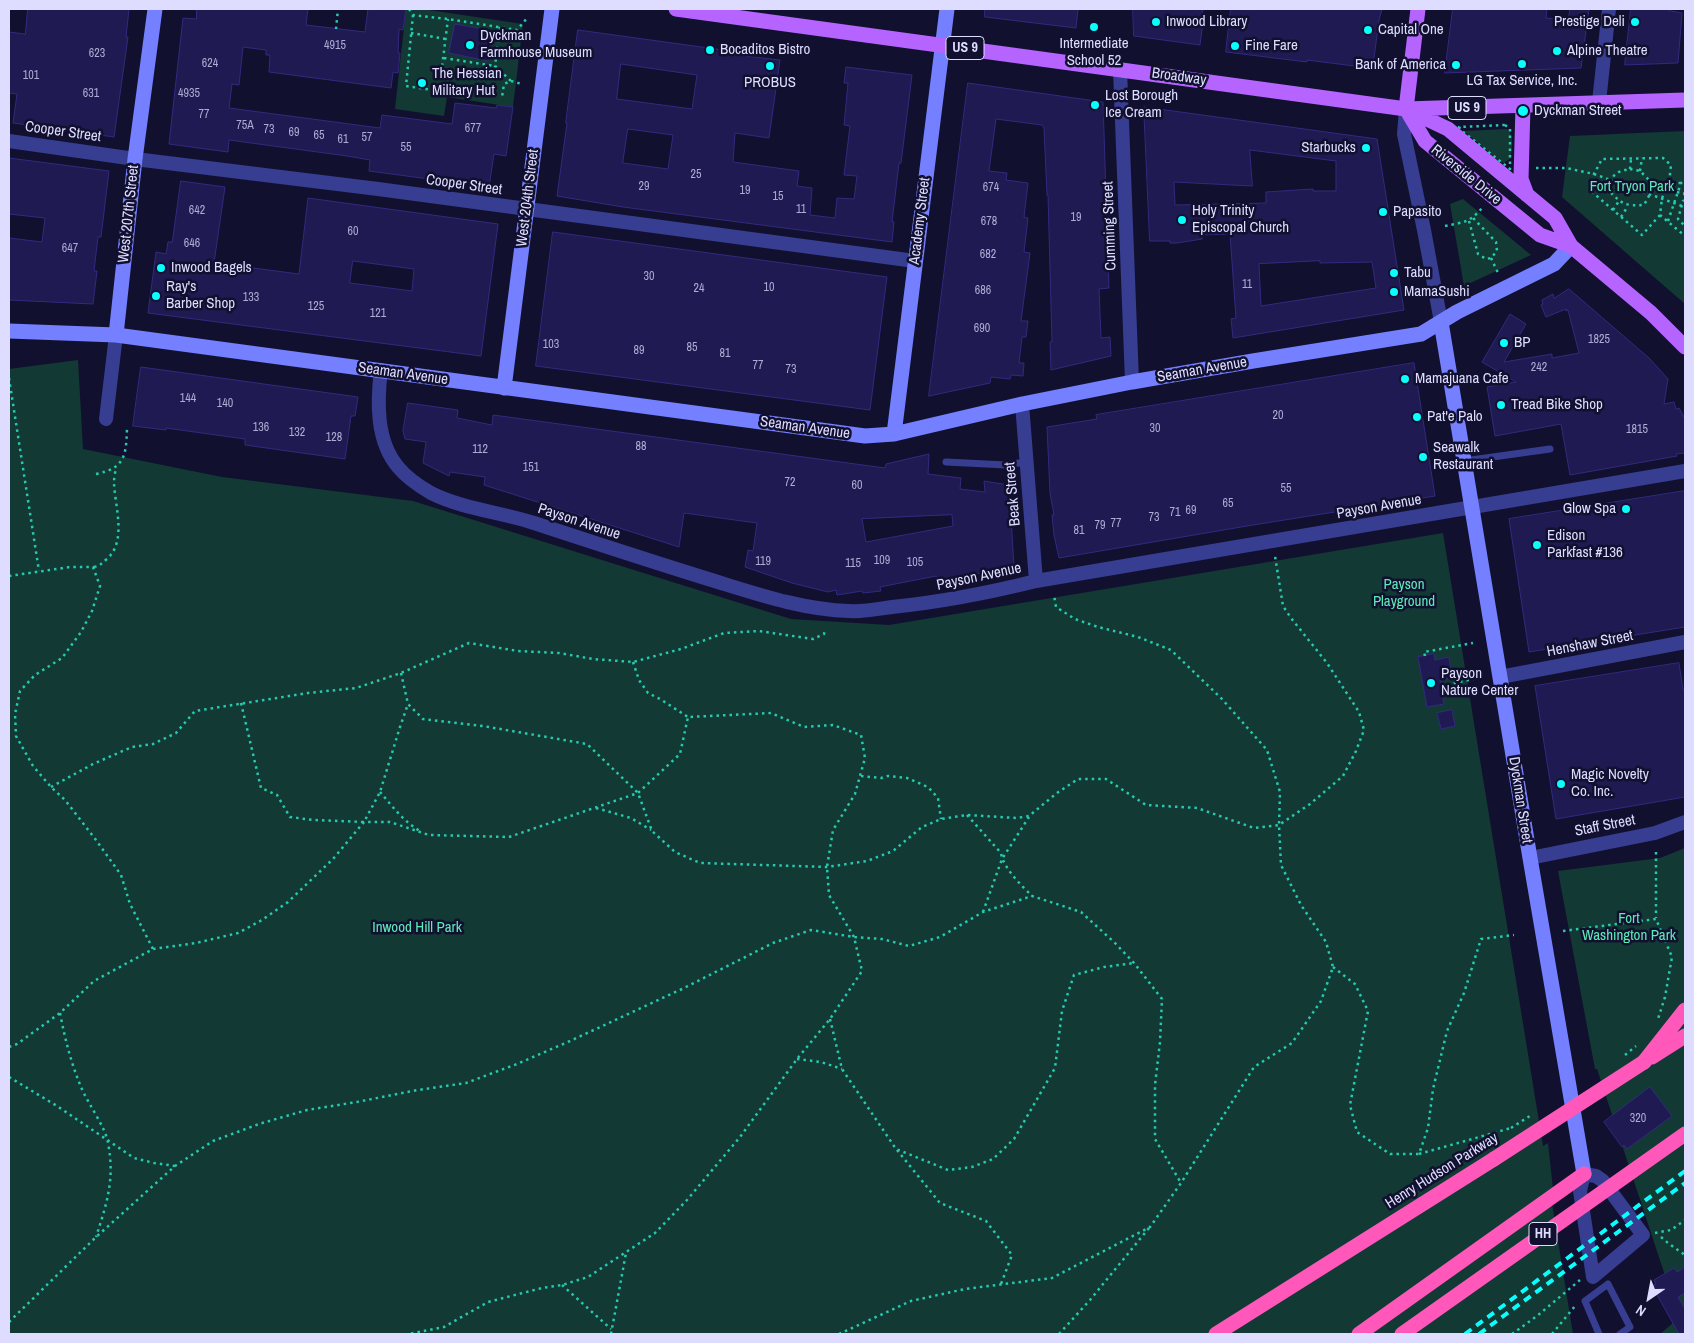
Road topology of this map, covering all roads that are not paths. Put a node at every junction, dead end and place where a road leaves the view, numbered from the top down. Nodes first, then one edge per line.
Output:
1 (156, 9) edge
2 (552, 9) edge
3 (676, 9) edge
4 (947, 9) edge
5 (1418, 9) edge
6 (1609, 9) edge
7 (943, 45) junction
8 (1120, 69) junction
9 (1685, 100) edge
10 (1599, 102) junction
11 (1523, 106) junction
12 (1406, 109) junction
13 (9, 141) edge
14 (135, 159) junction
15 (1527, 195) junction
16 (527, 210) junction
17 (1571, 246) junction
18 (916, 261) junction
19 (1441, 322) junction
20 (9, 331) edge
21 (116, 335) junction
22 (1685, 347) edge
23 (381, 370) junction
24 (1132, 382) junction
25 (504, 388) junction
26 (1022, 404) junction
27 (106, 419) dead end
28 (894, 434) junction
29 (1550, 449) dead end
30 (1463, 461) junction
31 (946, 462) dead end
32 (1026, 462) junction
33 (1685, 471) edge
34 (1471, 508) junction
35 (1036, 581) junction
36 (1685, 642) edge
37 (1500, 677) junction
38 (1685, 822) edge
39 (1530, 858) junction
40 (1685, 1010) edge
41 (1685, 1036) edge
42 (1644, 1062) junction
43 (1685, 1134) edge
44 (1584, 1174) junction
45 (1593, 1273) junction
46 (1599, 1291) junction
47 (1216, 1334) edge
48 (1359, 1334) edge
49 (1402, 1334) edge
50 (1600, 1334) edge
51 (1620, 1334) edge

1 - 14 street, West 207th Street
2 - 16 street, West 204th Street
3 - 7 main road, Broadway / US 9
4 - 7 street, Academy Street
5 - 12 main road
6 - 10 street
7 - 8 main road, Broadway / US 9
7 - 18 street, Academy Street
8 - 12 main road, Broadway / US 9
8 - 24 street, Cumming Street
9 - 10 main road, Broadway / US 9
10 - 11 main road, Broadway / US 9
11 - 12 main road, Broadway / US 9
11 - 15 main road
12 - 15 main road, Riverside Drive
12 - 17 main road, Riverside Drive
12 - 19 street
13 - 14 street, Cooper Street
14 - 16 street, Cooper Street
14 - 21 street, West 207th Street
15 - 17 main road, Riverside Drive
16 - 18 street, Cooper Street
16 - 25 street, West 204th Street
17 - 19 street, Seaman Avenue
17 - 22 main road, Riverside Drive
18 - 28 street, Academy Street
19 - 24 street, Seaman Avenue
19 - 30 street, Dyckman Street
20 - 21 street, Seaman Avenue
21 - 23 street, Seaman Avenue
21 - 27 street, West 207th Street
23 - 25 street, Seaman Avenue
23 - 35 street, Payson Avenue
24 - 26 street, Seaman Avenue
25 - 28 street, Seaman Avenue
26 - 28 street, Seaman Avenue
26 - 32 street, Beak Street
29 - 30 lane
30 - 34 street, Dyckman Street
31 - 32 lane
32 - 35 street, Beak Street
33 - 34 street, Payson Avenue
34 - 35 street, Payson Avenue
34 - 37 street, Dyckman Street
36 - 37 street, Henshaw Street
37 - 39 street, Dyckman Street
38 - 39 street, Staff Street
39 - 44 street, Dyckman Street
40 - 42 highway
41 - 42 highway, Henry Hudson Parkway
42 - 47 highway, Henry Hudson Parkway, bridge
43 - 49 highway, HH, bridge
44 - 45 street, Dyckman Street
44 - 45 street
44 - 48 highway
45 - 46 lane
46 - 50 lane
46 - 51 lane

